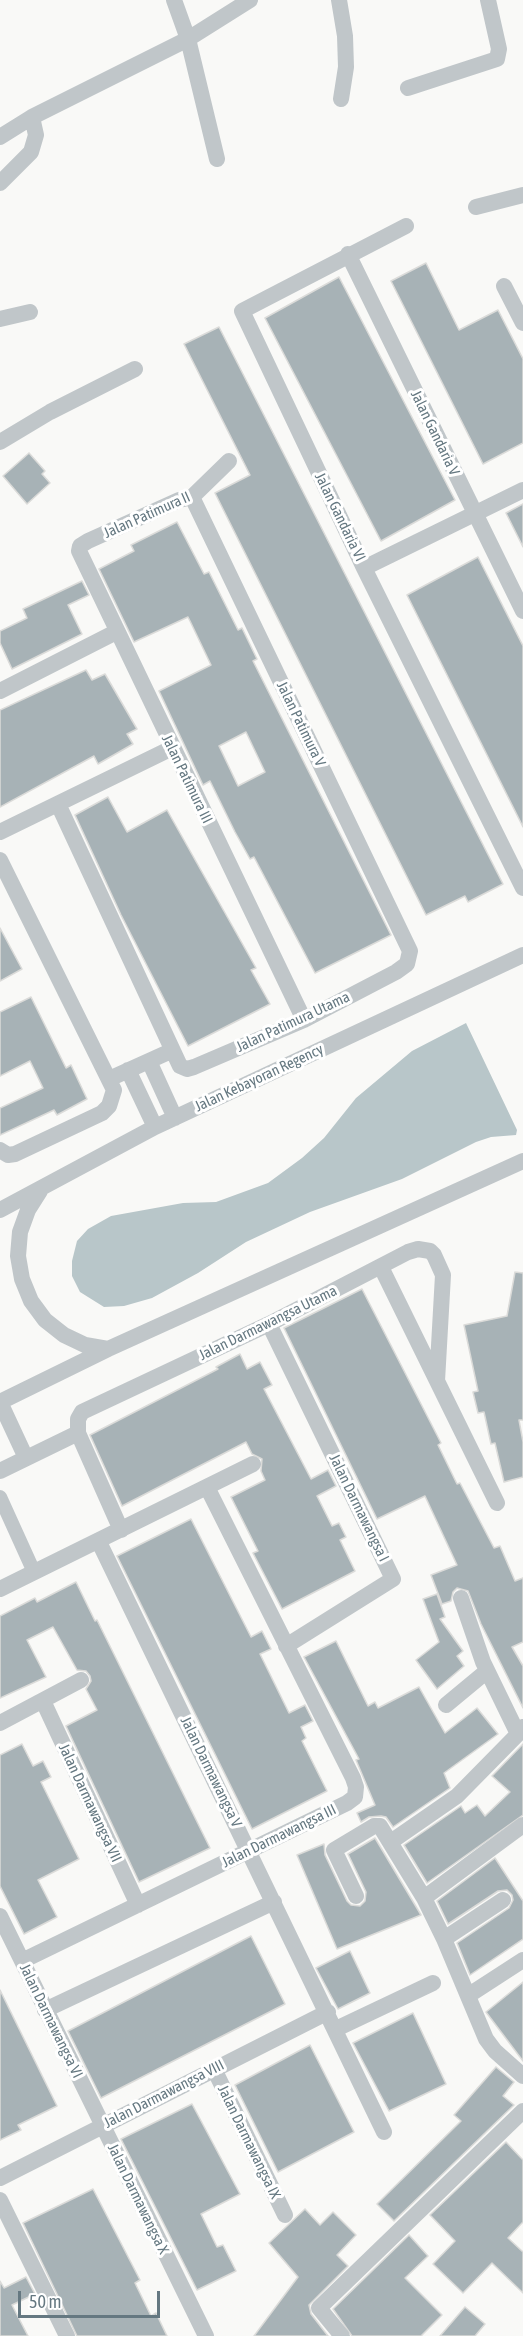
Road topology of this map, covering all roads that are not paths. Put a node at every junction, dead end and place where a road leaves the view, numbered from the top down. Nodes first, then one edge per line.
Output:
1 (174, 0) edge
2 (250, 0) edge
3 (339, 0) edge
4 (488, 0) edge
5 (188, 39) junction
6 (408, 88) dead end
7 (342, 99) dead end
8 (32, 117) junction
9 (0, 137) edge
10 (217, 159) dead end
11 (0, 183) edge
12 (523, 195) edge
13 (476, 207) dead end
14 (406, 226) dead end
15 (348, 255) junction
16 (504, 286) dead end
17 (30, 312) dead end
18 (0, 318) edge
19 (523, 323) edge
20 (135, 369) dead end
21 (0, 442) edge
22 (229, 461) dead end
23 (523, 490) edge
24 (192, 497) junction
25 (475, 514) junction
26 (88, 542) joint
27 (364, 568) junction
28 (523, 611) edge
29 (116, 632) junction
30 (0, 691) edge
31 (172, 748) junction
32 (58, 804) junction
33 (0, 832) edge
34 (0, 860) edge
35 (523, 888) edge
36 (410, 951) joint
37 (523, 956) edge
38 (304, 1020) junction
39 (171, 1051) junction
40 (149, 1061) junction
41 (128, 1070) junction
42 (109, 1079) junction
43 (175, 1118) junction
44 (155, 1127) junction
45 (8, 1152) edge
46 (523, 1161) edge
47 (40, 1190) junction
48 (0, 1210) edge
49 (381, 1266) junction
50 (269, 1324) junction
51 (108, 1349) junction
52 (437, 1381) junction
53 (0, 1402) edge
54 (78, 1432) junction
55 (26, 1458) junction
56 (253, 1464) dead end
57 (0, 1471) edge
58 (207, 1487) junction
59 (0, 1497) edge
60 (497, 1503) dead end
61 (122, 1530) junction
62 (99, 1542) junction
63 (34, 1572) junction
64 (0, 1589) edge
65 (461, 1598) dead end
66 (286, 1646) junction
67 (487, 1671) junction
68 (81, 1680) dead end
69 (42, 1701) junction
70 (446, 1705) dead end
71 (0, 1724) edge
72 (520, 1731) edge
73 (523, 1825) edge
74 (392, 1841) junction
75 (249, 1851) junction
76 (356, 1896) dead end
77 (424, 1898) junction
78 (503, 1900) dead end
79 (274, 1902) junction
80 (138, 1905) junction
81 (0, 1916) edge
82 (444, 1939) junction
83 (523, 1960) edge
84 (22, 1961) junction
85 (433, 1983) dead end
86 (469, 1995) junction
87 (45, 2010) junction
88 (328, 2012) junction
89 (336, 2029) junction
90 (214, 2069) junction
91 (523, 2076) edge
92 (523, 2111) edge
93 (102, 2126) junction
94 (384, 2132) dead end
95 (0, 2178) edge
96 (0, 2200) edge
97 (285, 2215) dead end
98 (67, 2336) edge
99 (206, 2336) edge
100 (342, 2336) edge

1 - 5 street
2 - 5 street
3 - 7 street
4 - 6 street
5 - 8 street
5 - 10 street
8 - 9 street
8 - 11 street
12 - 13 street
14 - 15 street, Jalan Gandaria VI
15 - 25 street, Jalan Gandaria V
15 - 27 street, Jalan Gandaria VI
16 - 19 street
17 - 18 street
20 - 21 street
22 - 24 street, Jalan Patimura II
23 - 25 street
24 - 26 street, Jalan Patimura II
24 - 36 street, Jalan Patimura V
25 - 27 street
25 - 28 street, Jalan Gandaria V
26 - 29 street, Jalan Patimura III
27 - 35 street, Jalan Gandaria VI
29 - 30 street
29 - 31 street, Jalan Patimura III
31 - 32 street
31 - 38 street, Jalan Patimura III
32 - 33 street
32 - 39 street, Jalan Patimura Utama
34 - 42 street
36 - 38 street, Jalan Patimura Utama
37 - 43 street, Jalan Kebayoran Regency
38 - 39 street, Jalan Patimura Utama
39 - 40 street
40 - 41 street
40 - 43 street
41 - 42 street
41 - 44 street
42 - 45 street
43 - 44 street, Jalan Kebayoran Regency
44 - 47 street, Jalan Kebayoran Regency
46 - 51 street
47 - 48 street, Jalan Kebayoran Regency
47 - 51 street
49 - 50 street, Jalan Darmawangsa Utama
49 - 52 street
49 - 52 street, Jalan Darmawangsa Utama
50 - 54 street, Jalan Darmawangsa Utama
50 - 66 street, Jalan Darmawangsa I
51 - 53 street
52 - 60 street
53 - 55 street
54 - 55 street
54 - 61 street
55 - 57 street
56 - 58 street
58 - 61 street
58 - 66 street, Jalan Darmawangsa III
59 - 63 street
61 - 62 street
62 - 63 street
62 - 75 street, Jalan Darmawangsa V
63 - 64 street
65 - 67 street
66 - 75 street, Jalan Darmawangsa III
67 - 70 street
67 - 72 street
68 - 69 street
69 - 71 street
69 - 80 street, Jalan Darmawangsa VII
72 - 74 street
73 - 77 street
74 - 76 street
74 - 77 street
75 - 79 street, Jalan Darmawangsa V
75 - 80 street, Jalan Darmawangsa III
77 - 82 street
78 - 82 street
79 - 87 street
79 - 88 street, Jalan Darmawangsa V
80 - 84 street, Jalan Darmawangsa III
81 - 84 street, Jalan Darmawangsa VI
82 - 86 street
83 - 86 street
84 - 87 street, Jalan Darmawangsa VI
85 - 89 street
86 - 91 street
87 - 93 street, Jalan Darmawangsa VI
88 - 89 street, Jalan Darmawangsa V
88 - 90 street, Jalan Darmawangsa VIII
89 - 94 street, Jalan Darmawangsa V
90 - 93 street, Jalan Darmawangsa VIII
90 - 97 street, Jalan Darmawangsa IX
92 - 100 street
93 - 95 street, Jalan Darmawangsa VIII
93 - 99 street, Jalan Darmawangsa X
96 - 98 street

